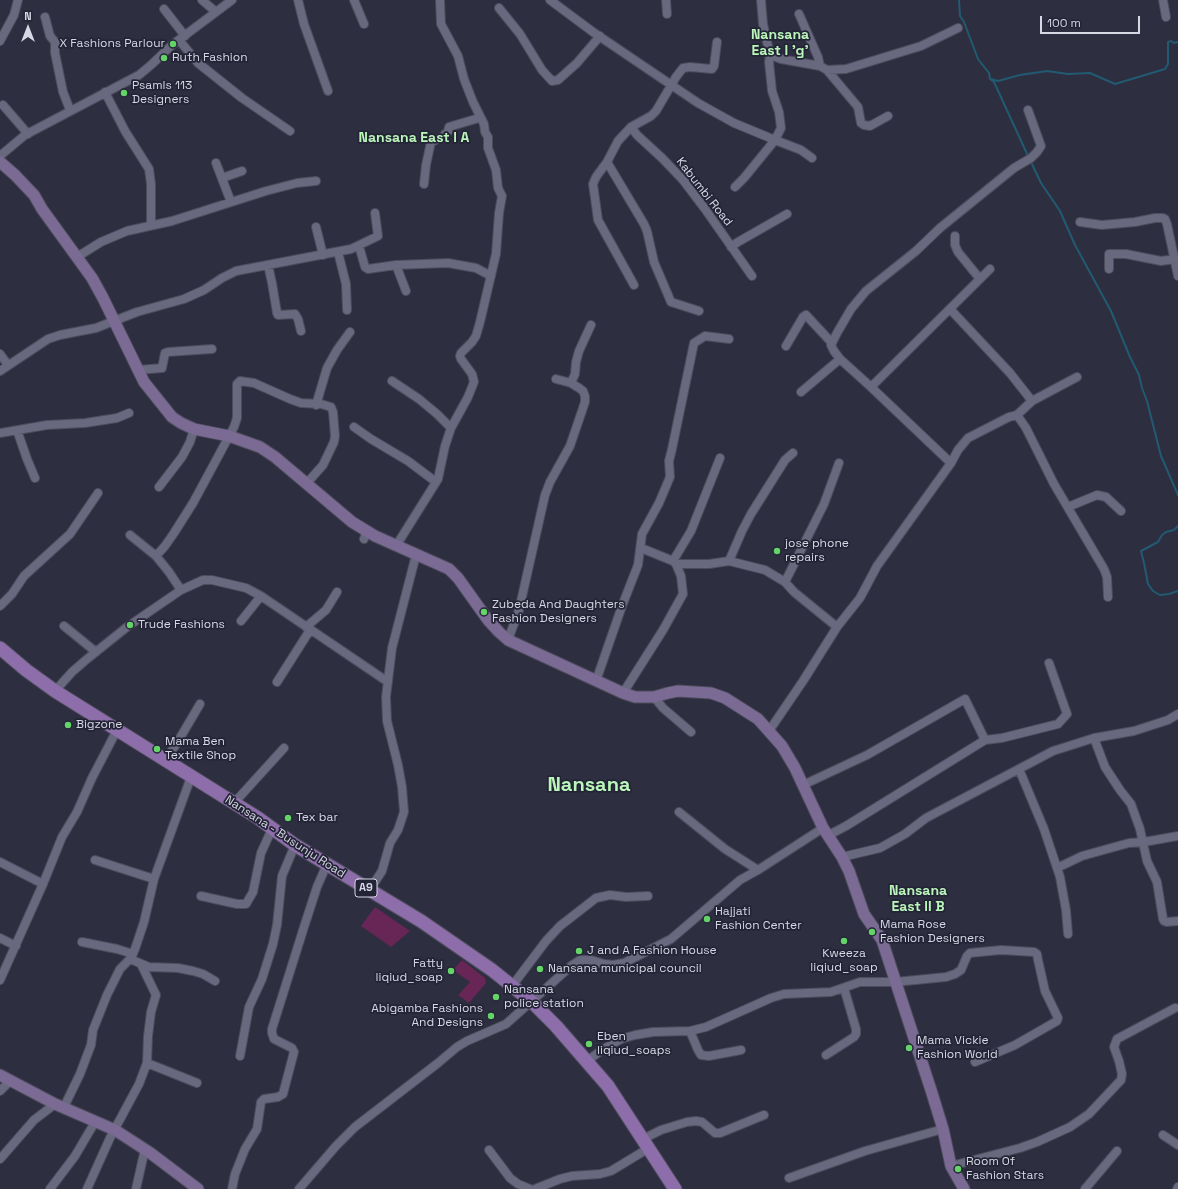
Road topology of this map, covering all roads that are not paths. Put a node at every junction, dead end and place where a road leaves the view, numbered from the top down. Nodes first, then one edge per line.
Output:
1 (18, 0) edge
2 (202, 0) edge
3 (232, 0) edge
4 (298, 0) edge
5 (354, 0) edge
6 (440, 0) edge
7 (550, 0) edge
8 (666, 0) edge
9 (761, 0) edge
10 (1163, 0) edge
11 (499, 8) dead end
12 (164, 9) dead end
13 (216, 12) junction
14 (667, 14) dead end
15 (799, 14) dead end
16 (45, 16) dead end
17 (1166, 17) dead end
18 (364, 24) dead end
19 (958, 28) dead end
20 (600, 36) junction
21 (182, 38) junction
22 (0, 41) edge
23 (717, 42) dead end
24 (770, 55) junction
25 (823, 68) junction
26 (672, 85) junction
27 (328, 91) dead end
28 (105, 92) junction
29 (3, 105) dead end
30 (70, 110) junction
31 (1028, 110) dead end
32 (888, 116) dead end
33 (480, 118) junction
34 (631, 128) junction
35 (290, 132) dead end
36 (28, 134) junction
37 (774, 140) junction
38 (1, 154) edge
39 (812, 158) dead end
40 (607, 162) junction
41 (216, 163) dead end
42 (242, 171) dead end
43 (222, 178) junction
44 (316, 181) dead end
45 (424, 184) dead end
46 (735, 187) dead end
47 (230, 202) junction
48 (375, 213) dead end
49 (787, 214) dead end
50 (1080, 222) dead end
51 (151, 225) junction
52 (316, 227) dead end
53 (955, 236) dead end
54 (359, 246) junction
55 (731, 247) junction
56 (338, 252) junction
57 (323, 255) junction
58 (77, 257) junction
59 (1175, 259) junction
60 (268, 265) junction
61 (396, 265) junction
62 (990, 269) dead end
63 (1108, 270) dead end
64 (491, 276) junction
65 (752, 276) dead end
66 (1178, 276) edge
67 (980, 279) junction
68 (634, 285) dead end
69 (406, 291) dead end
70 (950, 309) junction
71 (348, 310) dead end
72 (699, 311) dead end
73 (114, 321) junction
74 (591, 325) dead end
75 (301, 331) dead end
76 (350, 332) dead end
77 (729, 339) dead end
78 (832, 343) junction
79 (786, 346) dead end
80 (212, 349) dead end
81 (0, 354) edge
82 (840, 359) junction
83 (8, 365) junction
84 (138, 370) junction
85 (0, 371) edge
86 (1077, 377) dead end
87 (556, 379) dead end
88 (392, 381) dead end
89 (571, 383) junction
90 (871, 387) junction
91 (801, 392) dead end
92 (1032, 401) junction
93 (316, 404) junction
94 (129, 413) dead end
95 (1016, 415) junction
96 (354, 427) dead end
97 (451, 428) junction
98 (194, 429) junction
99 (17, 430) junction
100 (0, 433) edge
101 (229, 436) junction
102 (793, 454) dead end
103 (720, 458) dead end
104 (951, 463) junction
105 (840, 464) dead end
106 (35, 478) dead end
107 (436, 482) junction
108 (307, 483) junction
109 (159, 487) dead end
110 (98, 493) dead end
111 (1068, 507) junction
112 (1121, 512) dead end
113 (130, 535) dead end
114 (396, 546) junction
115 (641, 548) junction
116 (416, 555) junction
117 (156, 556) junction
118 (729, 561) junction
119 (675, 563) junction
120 (785, 582) junction
121 (181, 590) junction
122 (337, 592) dead end
123 (261, 596) junction
124 (1108, 597) dead end
125 (0, 606) edge
126 (241, 621) dead end
127 (64, 626) dead end
128 (837, 626) junction
129 (308, 628) junction
130 (508, 640) junction
131 (96, 652) junction
132 (2, 654) edge
133 (1049, 663) dead end
134 (596, 681) junction
135 (277, 682) dead end
136 (388, 682) junction
137 (55, 691) junction
138 (623, 693) junction
139 (654, 697) junction
140 (200, 704) dead end
141 (1178, 714) edge
142 (117, 730) junction
143 (769, 731) junction
144 (691, 732) dead end
145 (1094, 738) junction
146 (985, 740) junction
147 (284, 748) dead end
148 (165, 761) junction
149 (1019, 769) junction
150 (191, 777) junction
151 (803, 784) junction
152 (234, 803) junction
153 (680, 812) dead end
154 (272, 829) junction
155 (825, 832) junction
156 (1178, 836) edge
157 (1144, 842) junction
158 (295, 845) junction
159 (842, 857) junction
160 (95, 860) dead end
161 (0, 862) edge
162 (327, 864) junction
163 (1057, 868) junction
164 (758, 870) junction
165 (154, 879) junction
166 (43, 884) junction
167 (369, 891) junction
168 (201, 896) dead end
169 (648, 896) dead end
170 (1178, 921) edge
171 (1068, 934) dead end
172 (0, 938) edge
173 (82, 942) dead end
174 (16, 946) junction
175 (131, 957) junction
176 (141, 964) junction
177 (0, 980) edge
178 (215, 981) dead end
179 (895, 982) junction
180 (512, 986) junction
181 (844, 988) junction
182 (532, 1002) junction
183 (1175, 1008) dead end
184 (690, 1031) junction
185 (741, 1050) dead end
186 (240, 1056) dead end
187 (826, 1056) dead end
188 (587, 1061) junction
189 (975, 1062) dead end
190 (147, 1063) junction
191 (0, 1075) edge
192 (10, 1081) junction
193 (197, 1083) dead end
194 (0, 1091) edge
195 (60, 1106) junction
196 (764, 1114) dead end
197 (95, 1122) junction
198 (942, 1129) junction
199 (115, 1130) junction
200 (1163, 1135) dead end
201 (646, 1144) junction
202 (1178, 1145) edge
203 (145, 1149) junction
204 (489, 1150) dead end
205 (1117, 1151) dead end
206 (0, 1159) edge
207 (951, 1166) junction
208 (789, 1178) dead end
209 (50, 1189) edge
210 (88, 1189) edge
211 (136, 1189) edge
212 (198, 1189) edge
213 (232, 1189) edge
214 (299, 1189) edge
215 (530, 1189) edge
216 (535, 1189) edge
217 (675, 1189) edge
218 (964, 1189) edge
219 (1085, 1189) edge

1 - 22 street
2 - 13 street
3 - 13 street
4 - 27 street
5 - 18 street
6 - 33 street
7 - 20 street
8 - 14 street
9 - 24 street
10 - 17 street
11 - 20 street
12 - 21 street
13 - 21 street
15 - 25 street
16 - 30 street
19 - 25 street
20 - 26 street
21 - 28 street
21 - 35 street
23 - 26 street
24 - 25 street
24 - 37 street
25 - 32 street
26 - 34 street
26 - 37 street
28 - 30 street
28 - 51 street
29 - 36 street
30 - 36 street
31 - 78 street
33 - 45 street
33 - 64 street
34 - 40 street
34 - 55 street, Kabumbi Road
36 - 38 street
37 - 39 street
37 - 46 street
38 - 58 street
40 - 68 street
40 - 72 street
41 - 43 street
42 - 43 street
43 - 47 street
44 - 47 street
47 - 51 street
48 - 54 street
49 - 55 street
50 - 59 street
51 - 58 street
52 - 57 street
53 - 67 street
54 - 56 street
54 - 61 street
55 - 65 street, Kabumbi Road
56 - 57 street
56 - 71 street
57 - 60 street
58 - 73 street
59 - 63 street
59 - 66 street
60 - 73 street
60 - 75 street
61 - 64 street
61 - 69 street
62 - 67 street
64 - 97 street
67 - 70 street
70 - 90 street
70 - 92 street
73 - 83 street
73 - 84 street
74 - 89 street
76 - 93 street
77 - 115 street
78 - 79 street
78 - 82 street
80 - 84 street
81 - 83 street
82 - 90 street
82 - 91 street
83 - 85 street
84 - 98 street
86 - 92 street
87 - 89 street
88 - 97 street
89 - 130 street
90 - 104 street
92 - 95 street
93 - 101 street
93 - 108 street
94 - 99 street
95 - 104 street
95 - 111 street
96 - 107 street
97 - 107 street
98 - 101 street
98 - 109 street
99 - 100 street
99 - 106 street
101 - 108 street
101 - 117 street
102 - 118 street
103 - 119 street
104 - 128 street
105 - 120 street
107 - 114 street
108 - 114 street
110 - 125 street
111 - 112 street
111 - 124 street
113 - 117 street
114 - 116 street
115 - 119 street
115 - 134 street
116 - 130 street
116 - 136 street
117 - 121 street
118 - 119 street
118 - 120 street
119 - 138 street
120 - 128 street
121 - 123 street
121 - 131 street
122 - 129 street
123 - 126 street
123 - 129 street
127 - 131 street
128 - 143 street
129 - 135 street
129 - 136 street
130 - 134 street
131 - 137 street
132 - 137 main road, Nansana - Busunju Road / A9
133 - 146 street
134 - 138 street
136 - 167 street
137 - 142 main road, Nansana - Busunju Road / A9
138 - 139 street
139 - 143 street
139 - 144 street
140 - 148 street
141 - 145 street
142 - 148 main road, Nansana - Busunju Road / A9
142 - 166 street
143 - 151 street
145 - 149 street
145 - 157 street
146 - 151 street
146 - 155 street
147 - 152 street
148 - 150 main road, Nansana - Busunju Road / A9
149 - 159 street
149 - 163 street
150 - 152 main road, Nansana - Busunju Road / A9
150 - 165 street
151 - 155 street
152 - 154 main road, Nansana - Busunju Road / A9
153 - 164 street
154 - 158 main road, Nansana - Busunju Road / A9
154 - 168 street
155 - 159 street
155 - 164 street
156 - 157 street
157 - 163 street
157 - 170 street
158 - 162 main road, Nansana - Busunju Road / A9
158 - 186 street
159 - 179 street
160 - 165 street
161 - 166 street
162 - 167 main road, Nansana - Busunju Road / A9
162 - 213 street
163 - 171 street
164 - 182 street
165 - 175 street
166 - 174 street
167 - 180 main road, Nansana - Busunju Road / A9
169 - 180 street
172 - 174 street
173 - 175 street
174 - 177 street
175 - 176 street
175 - 195 street
176 - 178 street
176 - 190 street
179 - 181 street
179 - 189 street
179 - 198 street
180 - 182 main road, Nansana - Busunju Road / A9
181 - 184 street
181 - 187 street
182 - 188 main road, Nansana - Busunju Road / A9
182 - 214 street
183 - 207 street
184 - 185 street
184 - 188 street
188 - 201 main road, Nansana - Busunju Road / A9
190 - 193 street
190 - 199 street
191 - 192 street
192 - 194 street
192 - 195 street
195 - 197 street
195 - 206 street
196 - 201 street
197 - 199 street
197 - 209 street
198 - 207 street
198 - 208 street
199 - 203 street
199 - 210 street
200 - 202 street
201 - 216 street
201 - 217 main road, Nansana - Busunju Road / A9
203 - 211 street
203 - 212 street
204 - 215 street
205 - 219 street
207 - 218 street

